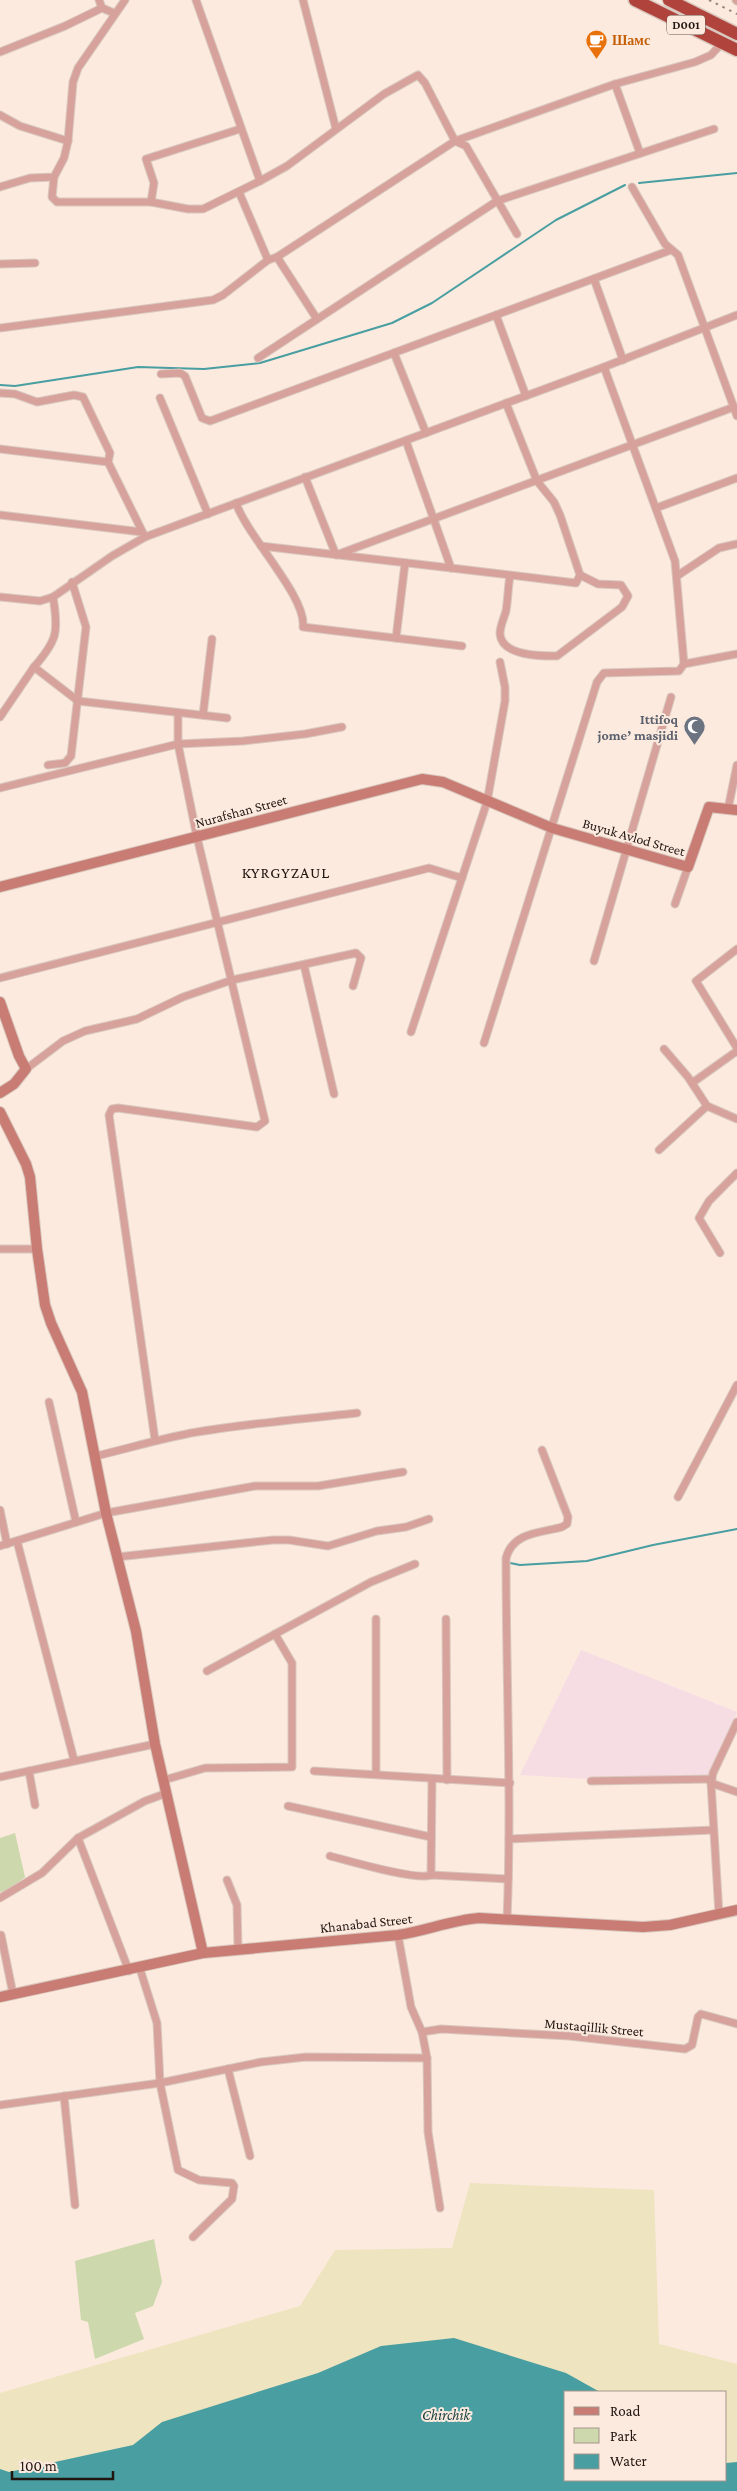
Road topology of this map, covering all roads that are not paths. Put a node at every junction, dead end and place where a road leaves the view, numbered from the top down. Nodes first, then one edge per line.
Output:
1 (99, 0) edge
2 (125, 0) edge
3 (196, 0) edge
4 (303, 0) edge
5 (635, 0) edge
6 (669, 0) edge
7 (102, 8) junction
8 (114, 13) junction
9 (737, 34) edge
10 (722, 43) junction
11 (737, 50) edge
12 (0, 52) edge
13 (615, 84) junction
14 (0, 114) edge
15 (240, 129) junction
16 (336, 129) junction
17 (714, 129) dead end
18 (68, 141) junction
19 (455, 141) junction
20 (640, 153) junction
21 (54, 177) junction
22 (260, 182) junction
23 (0, 187) edge
24 (632, 187) dead end
25 (239, 192) junction
26 (497, 201) junction
27 (151, 202) junction
28 (517, 234) dead end
29 (671, 250) junction
30 (277, 257) junction
31 (268, 260) junction
32 (35, 263) dead end
33 (0, 264) edge
34 (594, 279) junction
35 (737, 314) edge
36 (496, 315) junction
37 (317, 319) junction
38 (0, 328) edge
39 (705, 328) junction
40 (394, 353) junction
41 (258, 358) dead end
42 (623, 360) junction
43 (604, 367) junction
44 (161, 374) dead end
45 (0, 393) edge
46 (526, 396) junction
47 (160, 398) dead end
48 (506, 403) junction
49 (734, 406) junction
50 (737, 416) edge
51 (426, 433) junction
52 (406, 441) junction
53 (633, 446) junction
54 (0, 449) edge
55 (108, 462) junction
56 (305, 477) junction
57 (737, 478) edge
58 (537, 481) junction
59 (236, 503) junction
60 (656, 508) junction
61 (208, 514) junction
62 (0, 515) edge
63 (433, 519) junction
64 (144, 534) junction
65 (737, 544) edge
66 (261, 546) junction
67 (336, 555) junction
68 (405, 563) junction
69 (451, 568) junction
70 (580, 575) junction
71 (510, 576) junction
72 (677, 576) junction
73 (72, 582) junction
74 (0, 597) edge
75 (53, 597) junction
76 (396, 638) junction
77 (212, 639) dead end
78 (462, 646) dead end
79 (737, 654) edge
80 (500, 662) dead end
81 (684, 664) junction
82 (34, 667) junction
83 (671, 697) dead end
84 (78, 701) junction
85 (178, 713) junction
86 (203, 715) junction
87 (0, 717) edge
88 (227, 718) dead end
89 (342, 727) dead end
90 (178, 744) junction
91 (48, 765) dead end
92 (737, 765) edge
93 (0, 788) edge
94 (487, 802) junction
95 (732, 809) edge
96 (552, 828) junction
97 (197, 836) junction
98 (625, 850) junction
99 (688, 867) junction
100 (462, 878) junction
101 (0, 887) edge
102 (674, 904) dead end
103 (218, 922) junction
104 (737, 949) edge
105 (594, 961) dead end
106 (304, 964) junction
107 (0, 978) edge
108 (232, 980) junction
109 (353, 986) dead end
110 (0, 1002) edge
111 (411, 1032) dead end
112 (484, 1043) dead end
113 (664, 1049) dead end
114 (737, 1049) edge
115 (26, 1069) junction
116 (692, 1083) junction
117 (0, 1093) edge
118 (334, 1094) dead end
119 (707, 1106) junction
120 (0, 1112) edge
121 (737, 1119) edge
122 (659, 1150) dead end
123 (737, 1173) edge
124 (0, 1249) edge
125 (37, 1249) junction
126 (720, 1253) dead end
127 (737, 1385) edge
128 (49, 1402) dead end
129 (357, 1413) dead end
130 (155, 1440) junction
131 (542, 1450) dead end
132 (96, 1456) junction
133 (403, 1472) dead end
134 (678, 1497) dead end
135 (0, 1510) edge
136 (106, 1513) junction
137 (429, 1519) dead end
138 (76, 1522) junction
139 (17, 1541) junction
140 (3, 1545) edge
141 (117, 1557) junction
142 (416, 1564) dead end
143 (376, 1619) dead end
144 (446, 1619) dead end
145 (275, 1634) junction
146 (207, 1671) dead end
147 (737, 1722) edge
148 (155, 1744) junction
149 (74, 1760) junction
150 (28, 1771) junction
151 (314, 1771) dead end
152 (376, 1773) junction
153 (0, 1777) edge
154 (432, 1778) junction
155 (164, 1780) junction
156 (447, 1780) junction
157 (591, 1781) dead end
158 (711, 1781) junction
159 (510, 1783) junction
160 (737, 1792) edge
161 (167, 1793) junction
162 (35, 1804) dead end
163 (288, 1806) dead end
164 (713, 1830) junction
165 (431, 1837) junction
166 (78, 1838) junction
167 (509, 1839) junction
168 (330, 1856) dead end
169 (431, 1875) junction
170 (508, 1879) junction
171 (227, 1880) dead end
172 (0, 1898) edge
173 (737, 1910) edge
174 (719, 1914) junction
175 (507, 1920) junction
176 (1, 1935) edge
177 (398, 1935) junction
178 (238, 1949) junction
179 (203, 1953) junction
180 (140, 1968) junction
181 (129, 1971) junction
182 (13, 1994) junction
183 (0, 1997) edge
184 (737, 2024) edge
185 (422, 2032) junction
186 (427, 2058) junction
187 (228, 2069) junction
188 (160, 2084) junction
189 (64, 2096) junction
190 (0, 2104) edge
191 (250, 2156) dead end
192 (75, 2205) dead end
193 (440, 2208) dead end
194 (193, 2237) dead end

1 - 7 street
2 - 8 street
3 - 15 street
4 - 16 street
5 - 10 highway, D001
6 - 9 highway, D001
7 - 8 street
7 - 12 street
8 - 18 street
10 - 11 highway, D001
10 - 13 street
13 - 19 street
13 - 20 street
14 - 18 street
15 - 22 street
15 - 27 street
16 - 19 street
16 - 22 street
17 - 20 street
18 - 21 street
19 - 26 street
19 - 30 street
20 - 26 street
21 - 23 street
21 - 27 street
22 - 25 street
24 - 29 street
25 - 27 street
25 - 31 street
26 - 28 street
26 - 37 street
29 - 34 street
29 - 39 street
30 - 31 street
30 - 37 street
31 - 38 street
32 - 33 street
34 - 36 street
34 - 42 street
35 - 39 street
36 - 40 street
36 - 46 street
37 - 41 street
39 - 42 street
39 - 49 street
40 - 44 street
40 - 51 street
42 - 43 street
43 - 46 street
43 - 53 street
45 - 55 street
46 - 48 street
47 - 61 street
48 - 51 street
48 - 58 street
49 - 50 street
49 - 53 street
51 - 52 street
52 - 56 street
52 - 63 street
53 - 58 street
53 - 60 street
54 - 55 street
55 - 64 street
56 - 59 street
56 - 67 street
57 - 60 street
58 - 63 street
58 - 70 street
59 - 61 street
59 - 66 street
60 - 72 street
61 - 64 street
62 - 64 street
63 - 67 street
63 - 69 street
64 - 73 street
65 - 72 street
66 - 67 street
66 - 76 street
67 - 68 street
68 - 69 street
68 - 76 street
69 - 71 street
70 - 71 street
70 - 71 street
72 - 81 street
73 - 75 street
73 - 84 street
74 - 75 street
75 - 82 street
76 - 78 street
77 - 86 street
79 - 81 street
80 - 94 street
81 - 96 street
82 - 84 street
82 - 87 street
83 - 98 street
84 - 85 street
84 - 91 street
85 - 86 street
85 - 90 street
86 - 88 street
89 - 90 street
90 - 93 street
90 - 97 street
92 - 95 street
94 - 96 street, Buyuk Avlod Street
94 - 97 street, Nurafshan Street
94 - 100 street
95 - 99 street, Buyuk Avlod Street
96 - 98 street, Buyuk Avlod Street
96 - 112 street
97 - 101 street, Nurafshan Street
97 - 103 street
98 - 99 street, Buyuk Avlod Street
98 - 105 street
99 - 102 street
100 - 103 street
100 - 111 street
103 - 107 street
103 - 108 street
104 - 114 street
106 - 108 street
106 - 109 street
106 - 118 street
108 - 115 street
108 - 130 street
110 - 115 street
113 - 116 street
114 - 116 street
115 - 117 street
116 - 119 street
119 - 121 street
119 - 122 street
120 - 125 street
123 - 126 street
124 - 125 street
125 - 132 street
127 - 134 street
128 - 138 street
129 - 130 street
130 - 132 street
131 - 159 street
132 - 136 street
133 - 136 street
135 - 140 street
136 - 138 street
136 - 141 street
137 - 141 street
138 - 139 street
139 - 140 street
139 - 149 street
141 - 148 street
142 - 145 street
143 - 152 street
144 - 156 street
145 - 146 street
145 - 155 street
147 - 158 street
148 - 149 street
148 - 155 street
149 - 150 street
150 - 153 street
150 - 162 street
151 - 152 street
152 - 154 street
154 - 156 street
154 - 165 street
155 - 161 street
156 - 159 street
157 - 158 street
158 - 160 street
158 - 164 street
159 - 167 street
161 - 166 street
161 - 179 street
163 - 165 street
164 - 167 street
164 - 174 street
165 - 169 street
166 - 172 street
166 - 181 street
167 - 170 street
168 - 169 street
169 - 170 street
170 - 175 street
171 - 178 street
173 - 174 street, Khanabad Street
174 - 175 street, Khanabad Street
175 - 177 street, Khanabad Street
176 - 182 street
177 - 178 street, Khanabad Street
177 - 185 street
178 - 179 street, Khanabad Street
179 - 180 street, Khanabad Street
180 - 181 street, Khanabad Street
180 - 188 street
181 - 182 street, Khanabad Street
182 - 183 street, Khanabad Street
184 - 185 street, Mustaqillik Street
185 - 186 street
186 - 187 street
186 - 193 street
187 - 188 street
187 - 191 street
188 - 189 street
188 - 194 street
189 - 190 street
189 - 192 street

